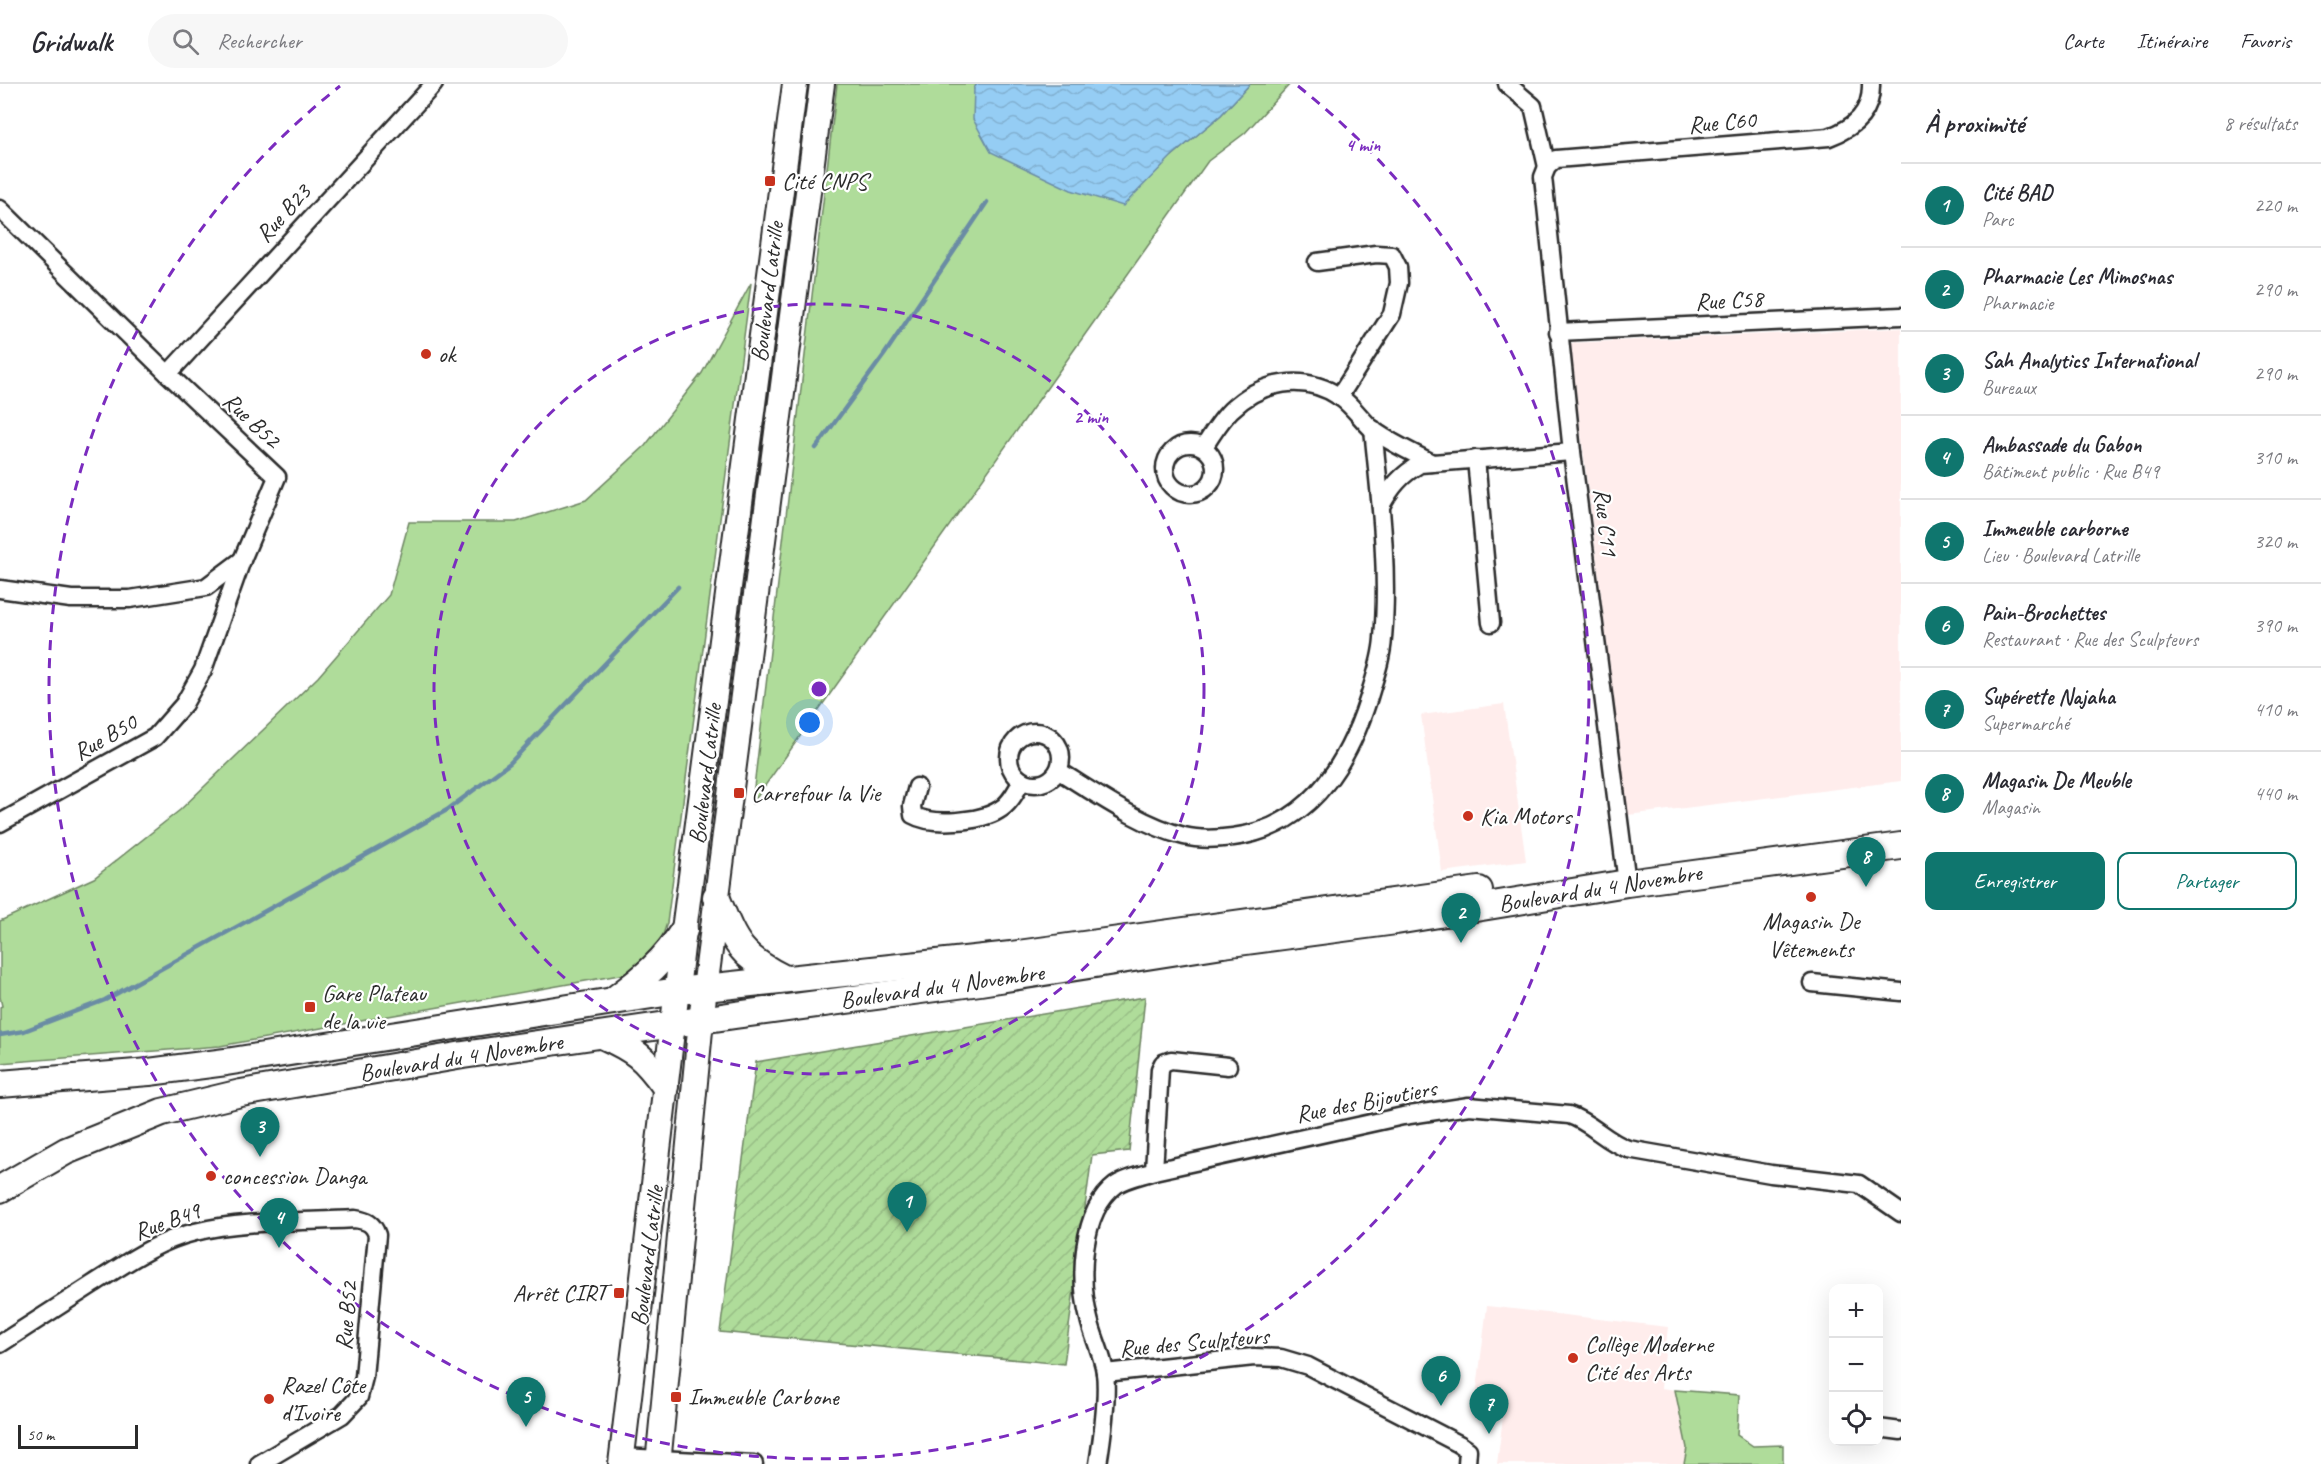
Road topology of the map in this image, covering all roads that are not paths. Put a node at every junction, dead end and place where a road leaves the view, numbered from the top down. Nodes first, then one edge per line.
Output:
1 (434, 84) edge
2 (795, 84) edge
3 (822, 84) edge
4 (1507, 84) edge
5 (1871, 84) edge
6 (1547, 167) junction
7 (0, 209) edge
8 (1317, 262) dead end
9 (1901, 316) edge
10 (1558, 332) junction
11 (168, 374) junction
12 (1339, 397) junction
13 (1373, 429) junction
14 (1204, 447) dead end
15 (1572, 452) junction
16 (1476, 459) junction
17 (1432, 463) junction
18 (1381, 506) junction
19 (242, 560) junction
20 (0, 589) edge
21 (1491, 622) dead end
22 (1059, 771) junction
23 (1022, 781) junction
24 (917, 788) dead end
25 (0, 823) edge
26 (1901, 829) edge
27 (1901, 846) edge
28 (1626, 875) junction
29 (716, 897) junction
30 (684, 930) junction
31 (785, 979) junction
32 (1812, 983) dead end
33 (705, 988) junction
34 (677, 992) junction
35 (1901, 992) edge
36 (613, 1001) junction
37 (702, 1020) junction
38 (674, 1024) junction
39 (602, 1035) junction
40 (1228, 1066) dead end
41 (0, 1084) edge
42 (665, 1086) junction
43 (661, 1143) junction
44 (690, 1146) junction
45 (1154, 1171) junction
46 (0, 1189) edge
47 (1901, 1213) edge
48 (374, 1226) joint
49 (0, 1344) edge
50 (1105, 1373) junction
51 (1883, 1429) edge
52 (1901, 1431) edge
53 (622, 1460) edge
54 (658, 1462) edge
55 (259, 1464) edge
56 (754, 1464) edge
57 (1098, 1464) edge
58 (1467, 1464) edge

1 - 11 street, Rue B23
2 - 30 main road, Boulevard Latrille
3 - 29 main road, Boulevard Latrille
4 - 6 street, Rue C11
5 - 6 street, Rue C60
6 - 10 street, Rue C11
7 - 11 street, Rue B52
8 - 12 street
9 - 10 street, Rue C58
10 - 15 street, Rue C11
11 - 19 street, Rue B52
12 - 13 street
12 - 14 street
13 - 17 street
13 - 18 street
15 - 16 street
15 - 28 street, Rue C11
16 - 17 street
16 - 21 street
17 - 18 street
18 - 22 street
19 - 20 street
19 - 25 street, Rue B50
22 - 23 street
22 - 23 street
23 - 24 street
26 - 28 main road, Boulevard du 4 Novembre
27 - 28 main road, Boulevard du 4 Novembre
28 - 31 main road, Boulevard du 4 Novembre
28 - 37 main road, Boulevard du 4 Novembre
29 - 31 main road
29 - 33 main road, Boulevard Latrille
30 - 34 main road, Boulevard Latrille
30 - 36 main road
31 - 33 main road, Boulevard du 4 Novembre
32 - 35 street
33 - 34 main road, Boulevard du 4 Novembre
33 - 37 main road, Boulevard Latrille
34 - 36 main road, Boulevard du 4 Novembre
34 - 38 main road, Boulevard Latrille
36 - 41 main road, Boulevard du 4 Novembre
37 - 38 main road, Boulevard du 4 Novembre
37 - 44 main road, Boulevard Latrille
38 - 39 main road, Boulevard du 4 Novembre
38 - 42 main road, Boulevard Latrille
39 - 42 main road
39 - 46 main road, Boulevard du 4 Novembre
40 - 45 street
42 - 43 main road, Boulevard Latrille
43 - 44 main road
43 - 53 main road, Boulevard Latrille
44 - 54 main road, Boulevard Latrille
45 - 47 street, Rue des Bijoutiers
45 - 50 street, Rue des Bijoutiers
48 - 49 street, Rue B49
48 - 55 street, Rue B52
50 - 57 street, Rue des Bijoutiers
50 - 58 street, Rue des Sculpteurs
51 - 52 street
53 - 54 street
54 - 56 street

